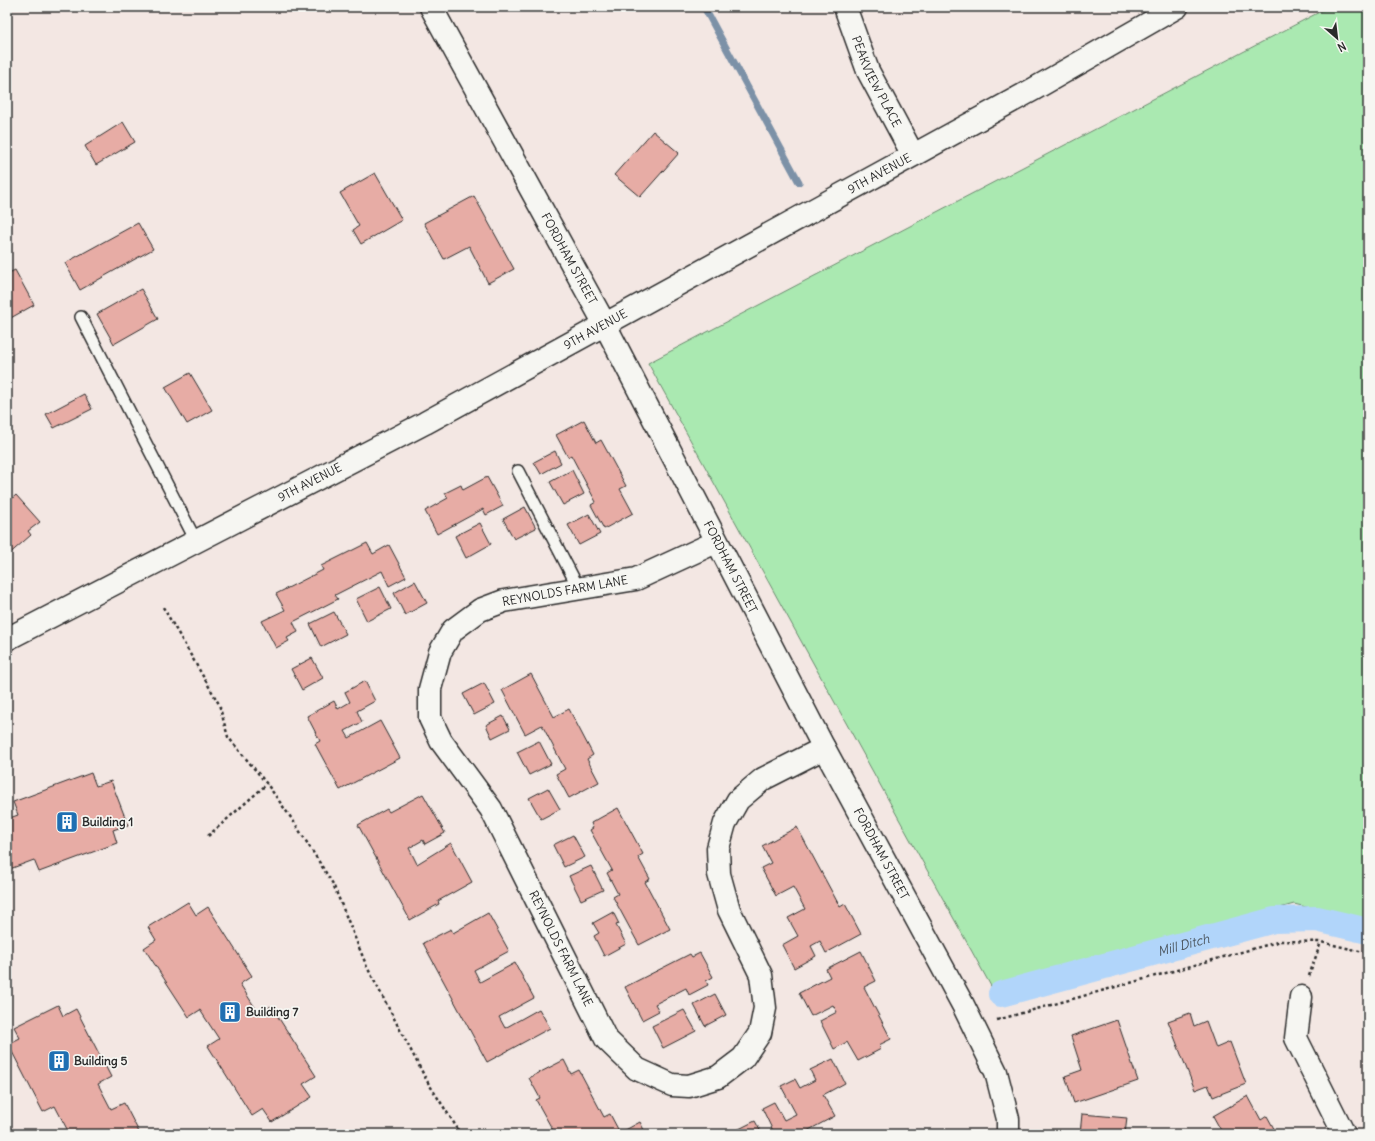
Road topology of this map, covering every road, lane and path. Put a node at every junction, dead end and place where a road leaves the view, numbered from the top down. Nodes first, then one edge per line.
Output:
1 (431, 7) edge
2 (845, 7) edge
3 (1177, 7) edge
4 (912, 155) junction
5 (81, 317) dead end
6 (605, 325) junction
7 (518, 471) dead end
8 (196, 541) junction
9 (716, 542) junction
10 (579, 589) junction
11 (163, 607) dead end
12 (7, 639) edge
13 (824, 748) junction
14 (267, 784) junction
15 (208, 836) dead end
16 (1321, 942) junction
17 (1368, 953) edge
18 (1301, 997) joint
19 (973, 1027) junction
20 (461, 1134) edge
21 (1008, 1134) edge
22 (1344, 1134) edge

1 - 6 street, FORDHAM STREET
2 - 4 street, PEAKVIEW PLACE
3 - 4 street, 9TH AVENUE
4 - 6 street, 9TH AVENUE
5 - 8 lane
6 - 8 street, 9TH AVENUE
6 - 9 street, FORDHAM STREET
7 - 10 lane
8 - 12 street, 9TH AVENUE
9 - 10 street, REYNOLDS FARM LANE
9 - 13 street, FORDHAM STREET
10 - 13 street, REYNOLDS FARM LANE
11 - 14 path
13 - 19 street, FORDHAM STREET
14 - 15 path
14 - 20 path
16 - 17 path
16 - 18 path
16 - 19 path
18 - 22 street
19 - 21 street, FORDHAM STREET

